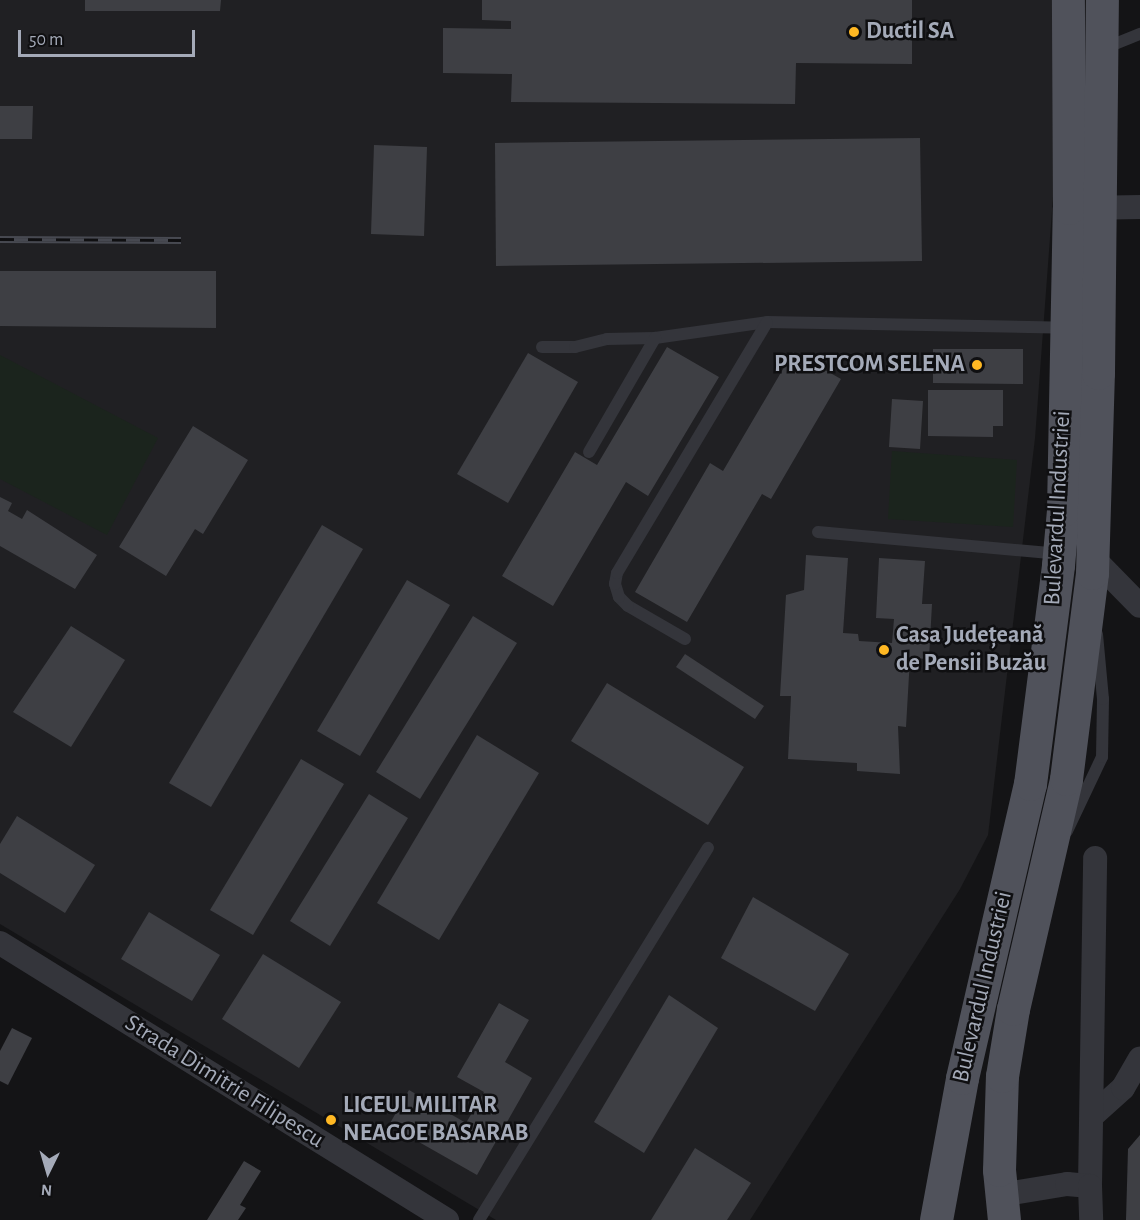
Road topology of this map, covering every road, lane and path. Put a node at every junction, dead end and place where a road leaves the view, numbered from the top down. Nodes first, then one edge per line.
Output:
1 (1068, 0) edge
2 (1102, 0) edge
3 (1140, 34) edge
4 (1085, 49) junction
5 (1101, 207) junction
6 (1140, 207) edge
7 (1069, 208) junction
8 (767, 322) junction
9 (1066, 328) junction
10 (655, 338) junction
11 (543, 347) dead end
12 (589, 452) dead end
13 (818, 532) dead end
14 (1059, 554) junction
15 (1092, 566) junction
16 (1140, 606) edge
17 (685, 639) dead end
18 (708, 848) dead end
19 (1095, 858) dead end
20 (0, 943) edge
21 (1140, 1059) edge
22 (1093, 1115) junction
23 (1090, 1185) junction
24 (938, 1205) edge
25 (1002, 1207) edge
26 (442, 1219) edge
27 (479, 1220) edge
28 (926, 1220) edge
29 (1091, 1220) edge

1 - 4 main road, Bulevardul Industriei
2 - 4 main road, Bulevardul Industriei
3 - 4 lane
4 - 5 main road, Bulevardul Industriei
4 - 7 main road, Bulevardul Industriei
5 - 6 street
5 - 7 street
5 - 15 main road, Bulevardul Industriei
7 - 9 main road, Bulevardul Industriei
8 - 9 lane
8 - 10 lane
8 - 17 lane
9 - 14 main road, Bulevardul Industriei
10 - 11 lane
10 - 12 lane
13 - 14 lane
14 - 24 main road, Bulevardul Industriei
15 - 16 street
15 - 25 main road, Bulevardul Industriei
18 - 27 lane
19 - 22 street
20 - 26 street, Strada Dimitrie Filipescu
21 - 22 street
22 - 23 street
23 - 25 street
23 - 29 street
24 - 28 street

